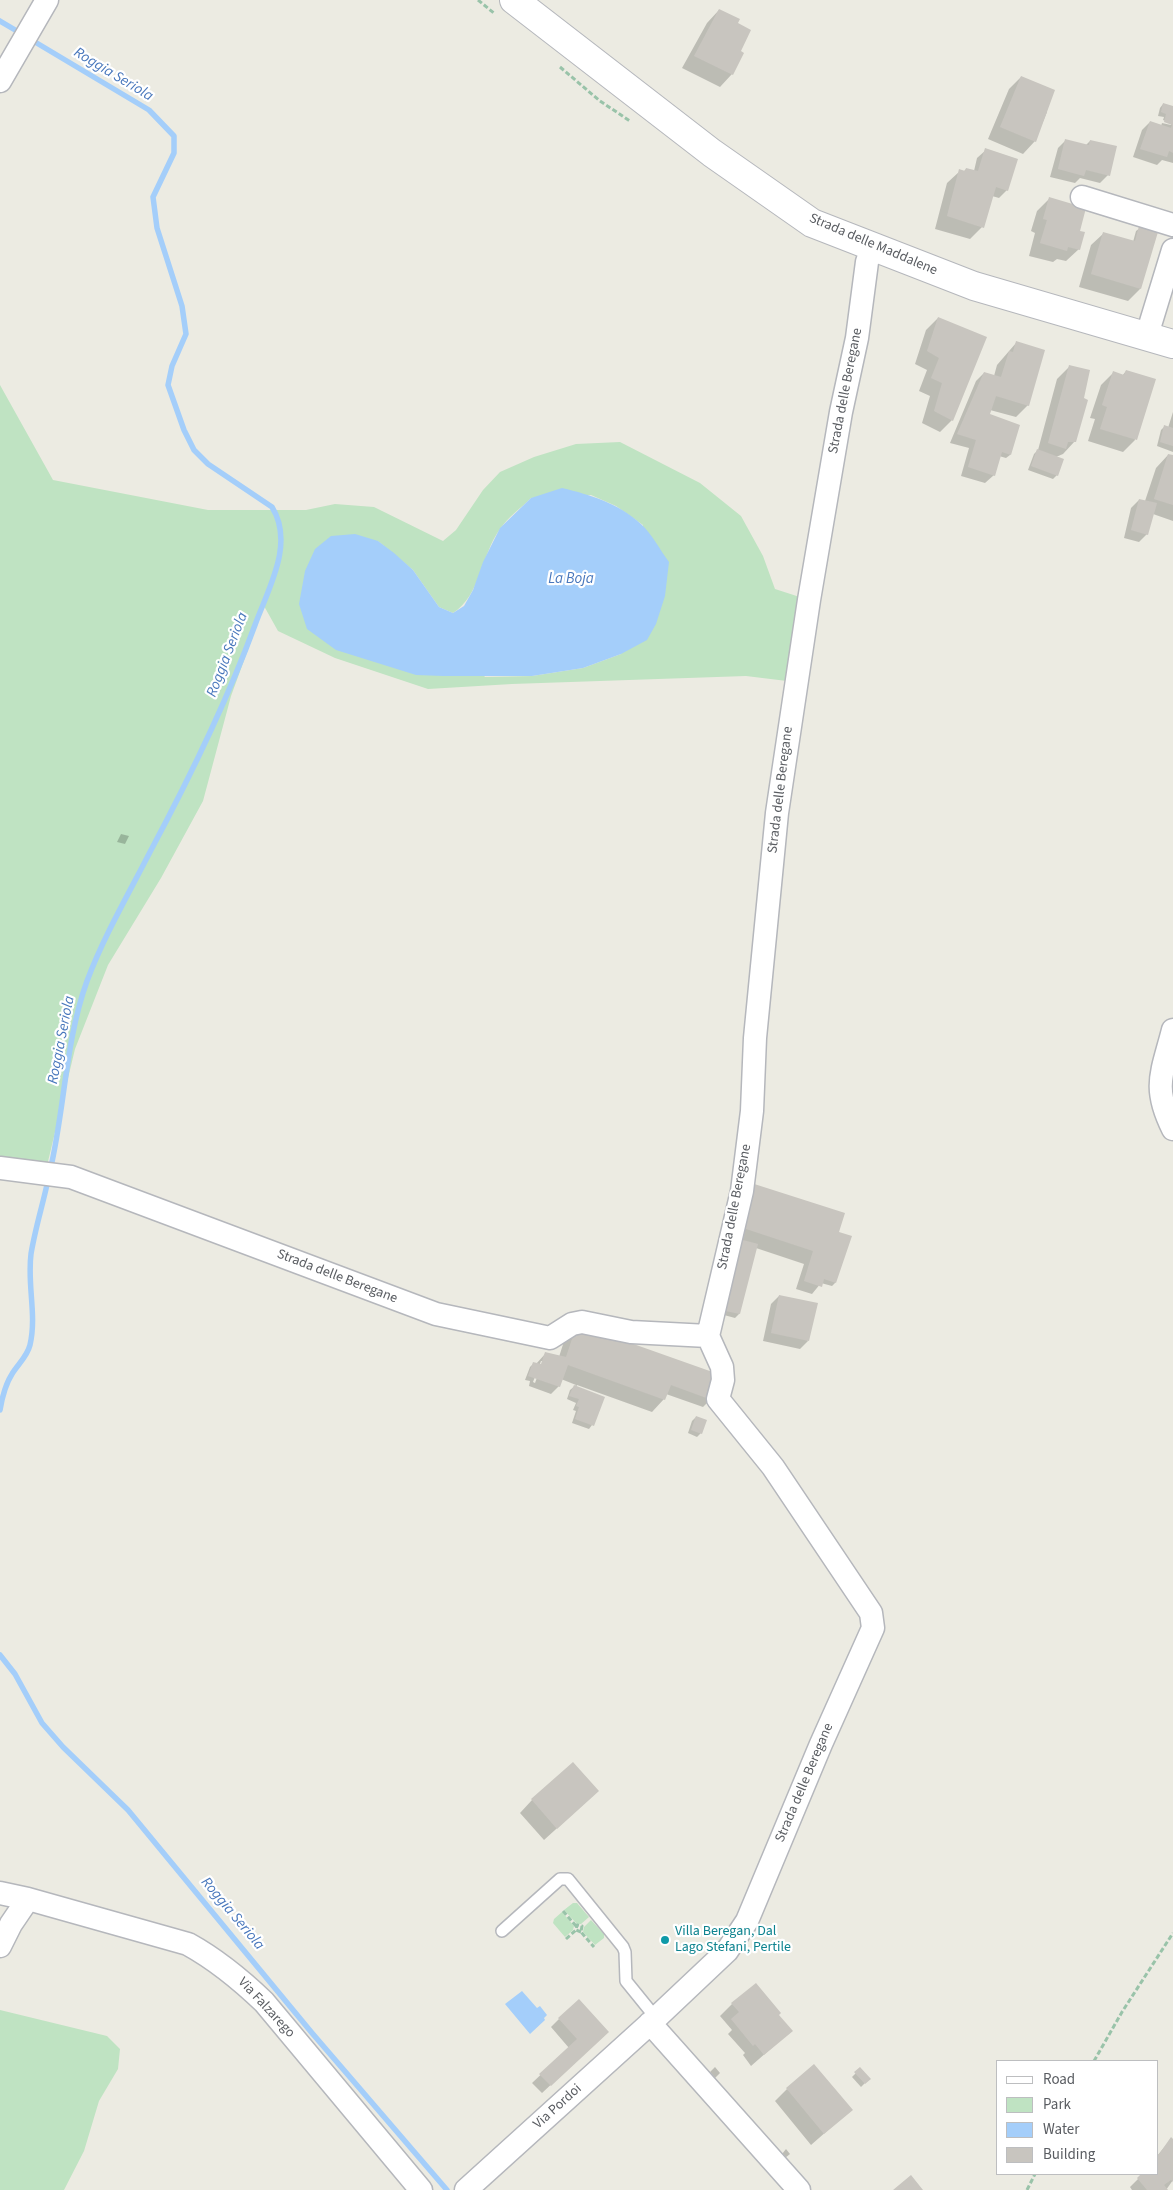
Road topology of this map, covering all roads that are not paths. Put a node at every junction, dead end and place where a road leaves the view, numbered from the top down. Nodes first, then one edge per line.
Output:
1 (46, 0) edge
2 (514, 0) edge
3 (0, 81) edge
4 (1082, 197) dead end
5 (1173, 225) edge
6 (872, 247) junction
7 (1173, 250) edge
8 (1147, 335) junction
9 (1173, 344) edge
10 (1173, 1030) edge
11 (1173, 1129) edge
12 (0, 1168) edge
13 (708, 1336) junction
14 (0, 1894) edge
15 (28, 1899) junction
16 (502, 1930) dead end
17 (0, 1946) edge
18 (653, 2021) junction
19 (421, 2190) edge
20 (466, 2190) edge
21 (799, 2190) edge

1 - 3 street
2 - 6 street, Strada delle Maddalene
4 - 5 street
6 - 8 street, Strada delle Maddalene
6 - 13 street, Strada delle Beregane
7 - 8 street
8 - 9 street, Strada delle Maddalene
10 - 11 street
12 - 13 street, Strada delle Beregane
13 - 18 street, Strada delle Beregane
14 - 15 street, Via Falzarego
15 - 17 street
15 - 19 street, Via Falzarego
16 - 18 lane
18 - 20 street, Via Pordoi
18 - 21 street

